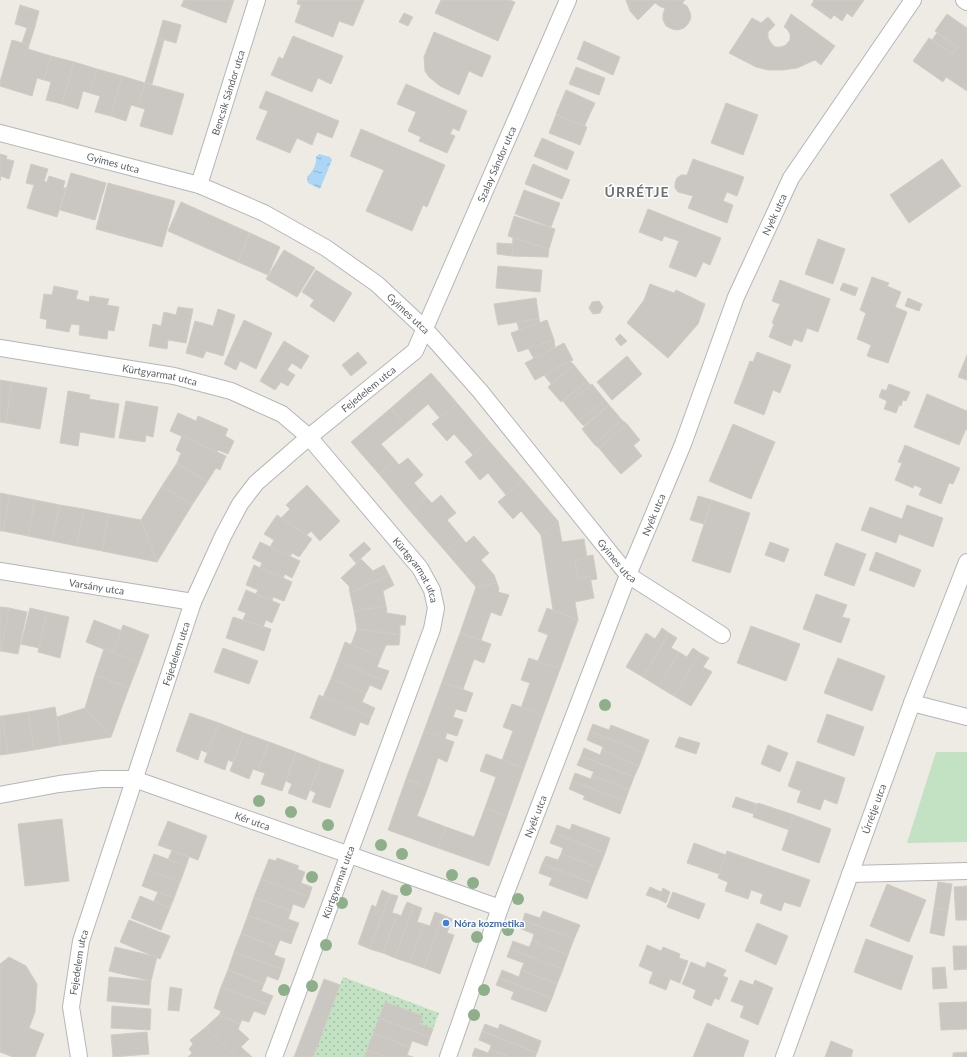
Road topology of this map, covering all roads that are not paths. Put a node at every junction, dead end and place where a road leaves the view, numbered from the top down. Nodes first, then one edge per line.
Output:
1 (257, 0) edge
2 (568, 0) edge
3 (913, 0) edge
4 (964, 0) edge
5 (967, 2) edge
6 (0, 133) edge
7 (199, 185) junction
8 (425, 329) junction
9 (0, 348) edge
10 (309, 437) junction
11 (967, 562) edge
12 (0, 571) edge
13 (628, 575) junction
14 (193, 602) junction
15 (722, 635) dead end
16 (912, 703) junction
17 (967, 717) edge
18 (134, 779) junction
19 (0, 795) edge
20 (348, 854) junction
21 (967, 871) edge
22 (850, 874) junction
23 (500, 908) junction
24 (79, 1057) edge
25 (274, 1057) edge
26 (448, 1057) edge
27 (784, 1057) edge

1 - 7 street, Bencsik Sándor utca
2 - 8 street, Szalay Sándor utca
3 - 13 street, Nyék utca
4 - 5 street
6 - 7 street, Gyimes utca
7 - 8 street, Gyimes utca
8 - 10 street, Fejedelem utca
8 - 13 street, Gyimes utca
9 - 10 street, Kürtgyarmat utca
10 - 14 street, Fejedelem utca
10 - 20 street, Kürtgyarmat utca
11 - 16 street, Úrrétje utca
12 - 14 street, Varsány utca
13 - 15 street, Gyimes utca
13 - 23 street, Nyék utca
14 - 18 street, Fejedelem utca
16 - 17 street
16 - 22 street, Úrrétje utca
18 - 19 street, Kér utca
18 - 20 street, Kér utca
18 - 24 street, Fejedelem utca
20 - 23 street, Kér utca
20 - 25 street, Kürtgyarmat utca
21 - 22 street
22 - 27 street, Úrrétje utca
23 - 26 street, Nyék utca

